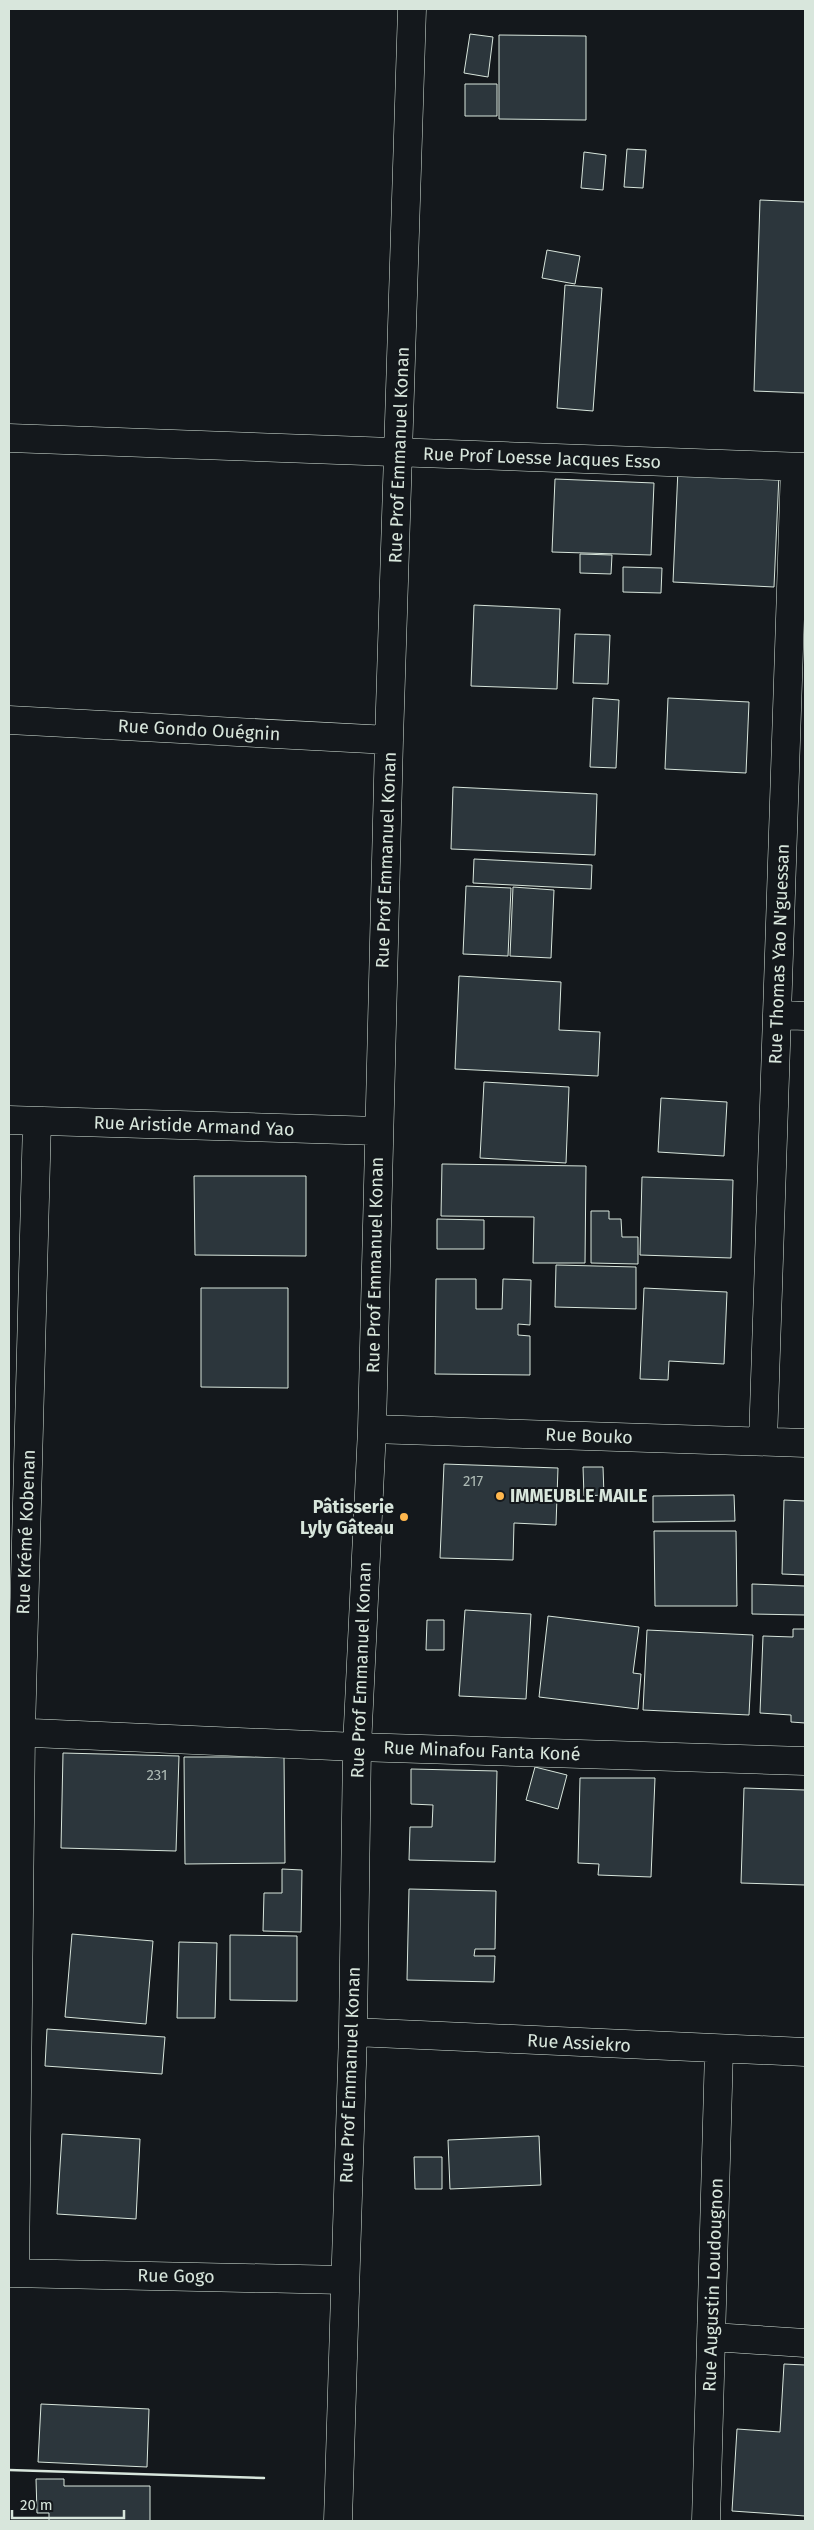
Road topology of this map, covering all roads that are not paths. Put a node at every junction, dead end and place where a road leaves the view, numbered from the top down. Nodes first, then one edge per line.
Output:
1 (412, 9) edge
2 (9, 438) edge
3 (400, 453) junction
4 (800, 467) edge
5 (9, 720) edge
6 (389, 740) junction
7 (777, 1015) junction
8 (805, 1016) edge
9 (9, 1120) edge
10 (37, 1121) junction
11 (378, 1131) junction
12 (372, 1429) junction
13 (764, 1441) junction
14 (805, 1443) edge
15 (15, 1732) edge
16 (357, 1747) junction
17 (805, 1760) edge
18 (353, 2032) junction
19 (719, 2050) junction
20 (805, 2052) edge
21 (12, 2273) edge
22 (344, 2280) junction
23 (712, 2337) junction
24 (805, 2343) edge
25 (338, 2521) edge
26 (706, 2521) edge

1 - 3 street, Rue Prof Emmanuel Konan
2 - 3 street, Rue Prof Loesse Jacques Esso
3 - 4 street, Rue Prof Loesse Jacques Esso
3 - 6 street, Rue Prof Emmanuel Konan
4 - 7 street, Rue Thomas Yao N'guessan
5 - 6 street, Rue Gondo Ouégnin
6 - 11 street, Rue Prof Emmanuel Konan
7 - 8 street
7 - 13 street, Rue Thomas Yao N'guessan
9 - 10 street, Rue Aristide Armand Yao
10 - 11 street, Rue Aristide Armand Yao
10 - 15 street, Rue Krémé Kobenan
11 - 12 street, Rue Prof Emmanuel Konan
12 - 13 street, Rue Bouko
12 - 16 street, Rue Prof Emmanuel Konan
13 - 14 street, Rue Bouko
15 - 16 street, Rue Minafou Fanta Koné
15 - 21 street, Rue Krémé Kobenan
16 - 17 street, Rue Minafou Fanta Koné
16 - 18 street, Rue Prof Emmanuel Konan
18 - 19 street, Rue Assiekro
18 - 22 street, Rue Prof Emmanuel Konan
19 - 20 street, Rue Assiekro
19 - 23 street, Rue Augustin Loudougnon
21 - 22 street, Rue Gogo
22 - 25 street, Rue Prof Emmanuel Konan
23 - 24 street
23 - 26 street, Rue Augustin Loudougnon

